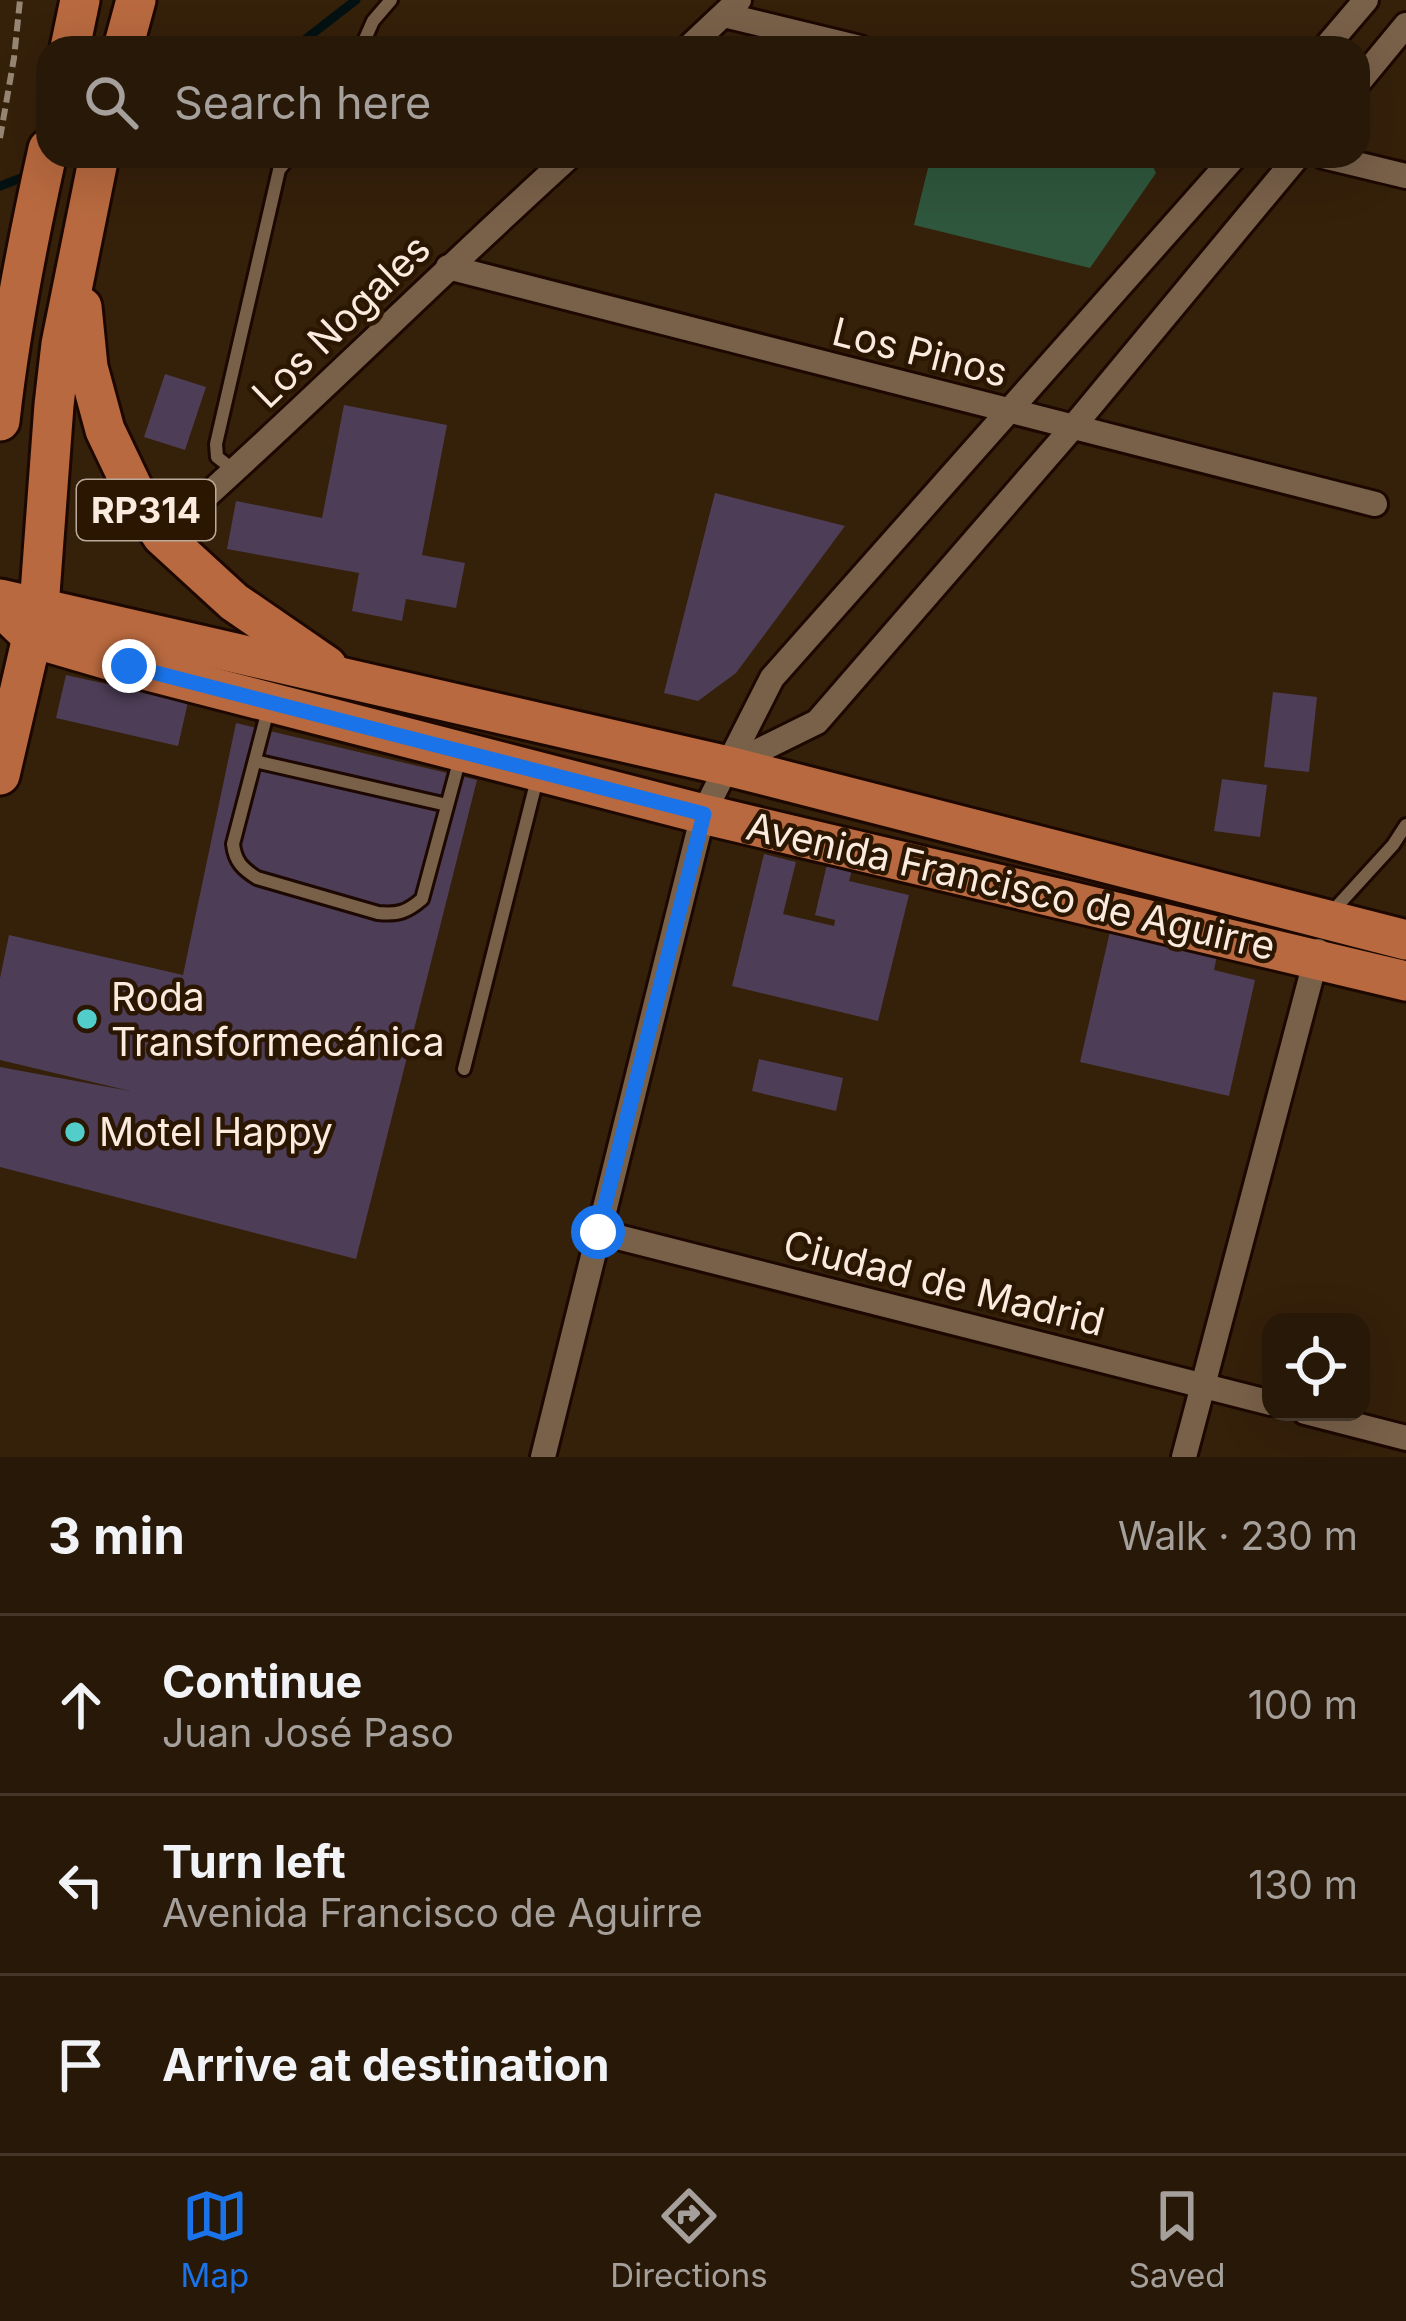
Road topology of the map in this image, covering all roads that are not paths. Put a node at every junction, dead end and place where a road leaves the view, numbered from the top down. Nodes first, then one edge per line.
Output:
1 (80, 0) edge
2 (136, 0) edge
3 (391, 0) edge
4 (1366, 0) edge
5 (731, 8) edge
6 (1406, 25) edge
7 (72, 36) edge
8 (127, 36) edge
9 (366, 36) edge
10 (701, 36) edge
11 (821, 36) edge
12 (1335, 36) edge
13 (1370, 68) edge
14 (1370, 167) edge
15 (44, 168) edge
16 (97, 168) edge
17 (281, 168) edge
18 (557, 168) edge
19 (1224, 168) edge
20 (1288, 168) edge
21 (1406, 176) edge
22 (26, 246) junction
23 (78, 257) junction
24 (448, 267) junction
25 (0, 304) edge
26 (1010, 413) junction
27 (0, 421) edge
28 (1073, 427) junction
29 (236, 472) junction
30 (1375, 504) dead end
31 (162, 536) junction
32 (18, 613) edge
33 (129, 666) junction
34 (347, 679) junction
35 (270, 702) junction
36 (16, 716) junction
37 (462, 752) junction
38 (255, 761) junction
39 (728, 766) junction
40 (539, 772) junction
41 (0, 775) edge
42 (448, 805) junction
43 (704, 814) junction
44 (1406, 825) edge
45 (1321, 939) junction
46 (1406, 940) edge
47 (1406, 981) edge
48 (464, 1069) dead end
49 (598, 1232) junction
50 (1203, 1386) junction
51 (1262, 1401) edge
52 (1340, 1421) edge
53 (1406, 1438) edge
54 (543, 1457) edge
55 (1184, 1457) edge

1 - 7 main road
2 - 8 main road
3 - 9 lane
4 - 12 street
5 - 10 street
5 - 11 street
6 - 13 street
14 - 21 street
15 - 22 main road
16 - 23 main road, RP314
17 - 29 lane
18 - 24 street, Los Nogales
19 - 26 street
20 - 28 street
22 - 25 main road
22 - 27 main road
23 - 31 main road, RP314
23 - 32 main road, RP314
24 - 26 street, Los Pinos
24 - 29 street, Los Nogales
26 - 28 street, Los Pinos
26 - 39 street
28 - 30 street, Los Pinos
28 - 39 street
29 - 31 street, Los Nogales
31 - 34 main road, RP314
32 - 33 main road, Avenida Francisco de Aguirre
32 - 34 main road, Avenida Francisco de Aguirre
32 - 36 main road
33 - 35 main road, Avenida Francisco de Aguirre
33 - 36 main road
34 - 39 main road, Avenida Francisco de Aguirre
35 - 37 main road, Avenida Francisco de Aguirre
35 - 38 lane
36 - 41 main road
37 - 40 main road, Avenida Francisco de Aguirre
37 - 42 lane
38 - 42 lane
38 - 42 lane
39 - 43 street
39 - 45 main road, Avenida Francisco de Aguirre
40 - 43 main road, Avenida Francisco de Aguirre
40 - 48 lane
43 - 45 main road, Avenida Francisco de Aguirre
43 - 49 street
44 - 45 lane
45 - 46 main road, Avenida Francisco de Aguirre
45 - 47 main road, Avenida Francisco de Aguirre
45 - 50 street
49 - 50 street, Ciudad de Madrid
49 - 54 street
50 - 51 street, Ciudad de Madrid
50 - 55 street
52 - 53 street

